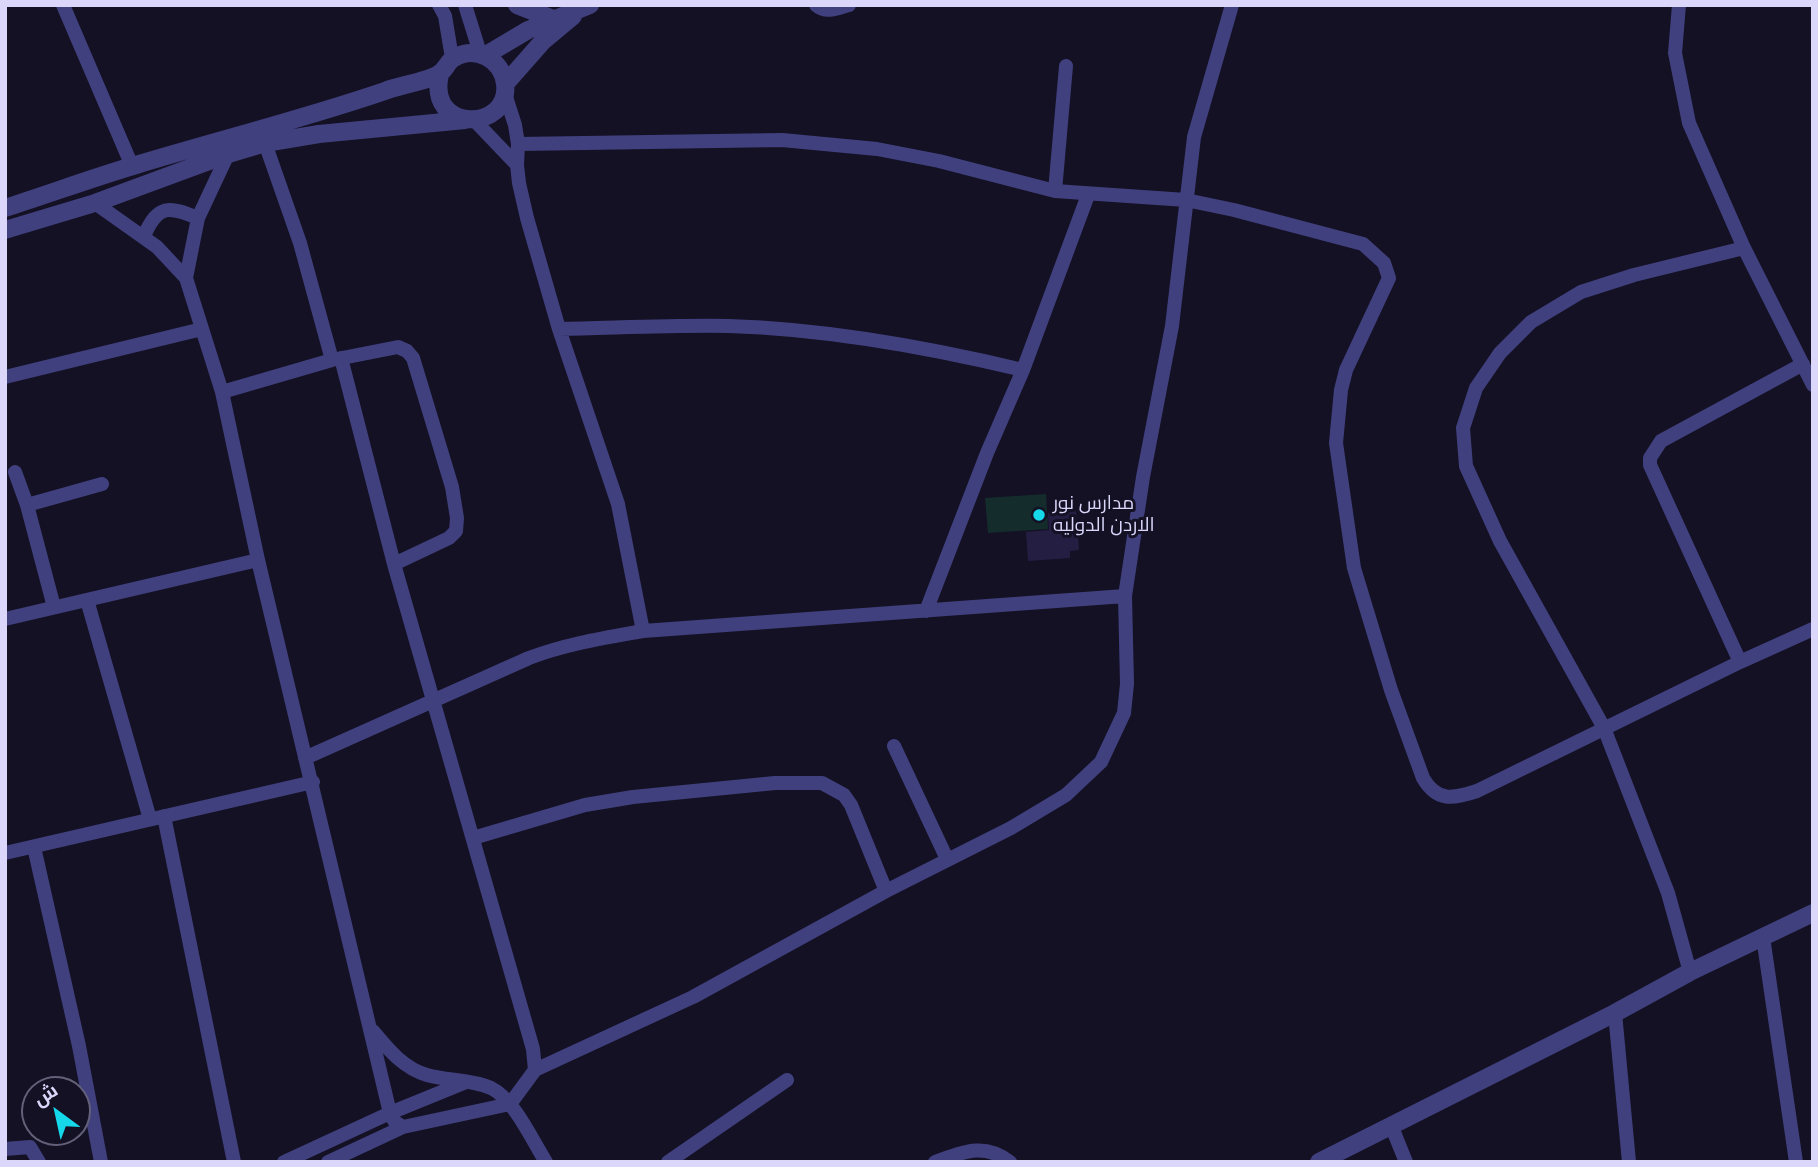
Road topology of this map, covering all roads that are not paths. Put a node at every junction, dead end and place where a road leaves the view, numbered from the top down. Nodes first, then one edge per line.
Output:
1 (63, 5) edge
2 (439, 5) edge
3 (465, 5) edge
4 (517, 5) edge
5 (816, 5) edge
6 (849, 5) edge
7 (1232, 5) edge
8 (1679, 5) edge
9 (585, 7) edge
10 (553, 19) junction
11 (483, 54) junction
12 (452, 58) junction
13 (1066, 66) dead end
14 (440, 74) junction
15 (505, 88) junction
16 (470, 120) junction
17 (265, 143) junction
18 (518, 144) junction
19 (228, 154) junction
20 (517, 165) junction
21 (132, 166) junction
22 (1055, 191) junction
23 (1088, 195) junction
24 (1186, 200) junction
25 (96, 203) junction
26 (5, 208) edge
27 (198, 218) junction
28 (5, 230) edge
29 (144, 236) junction
30 (1744, 248) junction
31 (186, 278) junction
32 (202, 328) junction
33 (559, 329) junction
34 (336, 359) junction
35 (1802, 364) junction
36 (1023, 370) junction
37 (5, 377) edge
38 (1813, 385) edge
39 (222, 392) junction
40 (15, 472) dead end
41 (102, 484) dead end
42 (27, 505) junction
43 (258, 560) junction
44 (394, 564) junction
45 (1125, 596) junction
46 (87, 600) junction
47 (54, 607) junction
48 (926, 611) junction
49 (5, 619) edge
50 (1813, 629) edge
51 (643, 631) junction
52 (1740, 662) junction
53 (433, 702) junction
54 (1604, 728) junction
55 (894, 746) dead end
56 (305, 758) junction
57 (313, 782) junction
58 (157, 817) junction
59 (473, 838) junction
60 (34, 847) junction
61 (5, 853) edge
62 (947, 859) junction
63 (886, 891) junction
64 (1813, 912) edge
65 (1763, 937) junction
66 (1690, 972) junction
67 (1615, 1013) junction
68 (369, 1027) junction
69 (536, 1070) junction
70 (787, 1080) dead end
71 (467, 1081) junction
72 (510, 1104) junction
73 (390, 1113) junction
74 (1391, 1125) junction
75 (403, 1127) junction
76 (5, 1149) edge
77 (39, 1162) edge
78 (101, 1162) edge
79 (234, 1162) edge
80 (284, 1162) edge
81 (328, 1162) edge
82 (546, 1162) edge
83 (668, 1162) edge
84 (935, 1162) edge
85 (1010, 1162) edge
86 (1320, 1162) edge
87 (1406, 1162) edge
88 (1629, 1162) edge
89 (1796, 1162) edge

1 - 21 street
2 - 12 street
3 - 11 street
4 - 10 street
5 - 6 street
7 - 24 street
8 - 30 street
9 - 10 street
9 - 15 street
10 - 11 street
11 - 12 street
11 - 15 street
12 - 14 street
13 - 22 street
14 - 16 street
14 - 21 street
15 - 16 street
15 - 18 street
16 - 17 street
16 - 20 street
17 - 19 street
17 - 34 street
18 - 20 street
18 - 22 street
19 - 25 street
19 - 27 street
20 - 33 street
21 - 26 street
22 - 23 street
23 - 24 street
23 - 36 street
24 - 45 street
24 - 54 street
25 - 28 street
25 - 29 street
27 - 29 street
27 - 31 street
29 - 31 street
30 - 35 street
30 - 54 street
31 - 32 street
32 - 37 street
32 - 39 street
33 - 36 street
33 - 51 street
34 - 39 street
34 - 44 street
34 - 44 street
35 - 38 street
35 - 52 street
36 - 48 street
39 - 43 street
40 - 42 street
41 - 42 street
42 - 47 street
43 - 46 street
43 - 56 street
44 - 53 street
45 - 48 street
45 - 62 street
46 - 47 street
46 - 58 street
47 - 49 street
48 - 51 street
50 - 52 street
51 - 53 street
52 - 54 street
53 - 56 street
53 - 59 street
54 - 66 street
55 - 62 street
56 - 57 street
57 - 58 street
57 - 68 street
58 - 60 street
58 - 79 street
59 - 63 street
59 - 69 street
60 - 61 street
60 - 78 street
62 - 63 street
63 - 69 street
64 - 65 street
65 - 66 street
65 - 89 street
66 - 67 street
67 - 74 street
67 - 88 street
68 - 71 street
68 - 73 street
69 - 72 street
70 - 83 street
71 - 72 street
71 - 73 street
72 - 75 street
72 - 82 street
73 - 75 street
73 - 80 street
74 - 86 street
74 - 87 street
75 - 81 street
76 - 77 street
84 - 85 street

